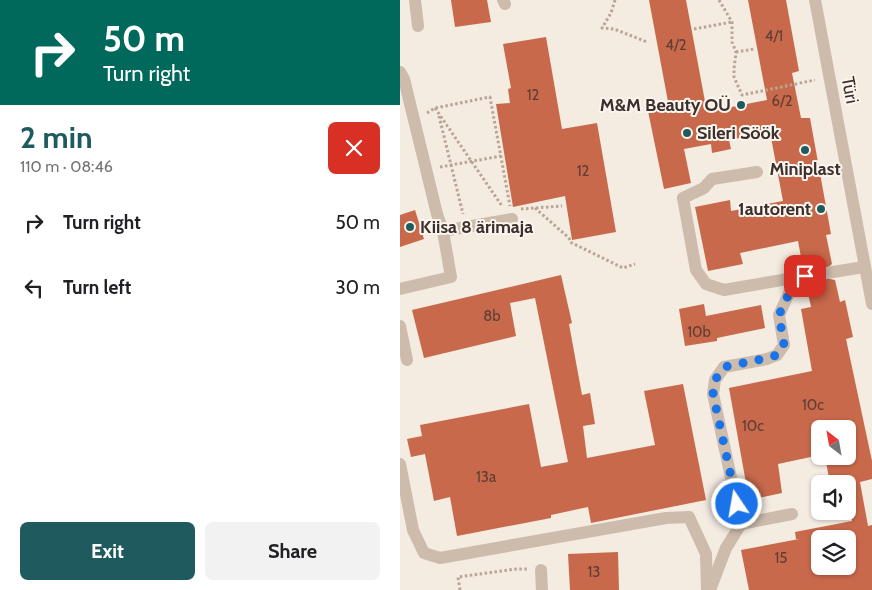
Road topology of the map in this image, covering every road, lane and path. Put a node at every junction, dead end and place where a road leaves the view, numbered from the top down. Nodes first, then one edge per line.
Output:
1 (415, 0) edge
2 (615, 0) edge
3 (719, 0) edge
4 (815, 0) edge
5 (732, 22) junction
6 (418, 26) dead end
7 (694, 29) dead end
8 (647, 42) dead end
9 (754, 49) dead end
10 (736, 52) junction
11 (400, 72) edge
12 (830, 77) junction
13 (435, 108) junction
14 (439, 114) junction
15 (414, 121) junction
16 (501, 156) junction
17 (471, 161) junction
18 (451, 164) junction
19 (426, 169) junction
20 (757, 172) dead end
21 (536, 208) dead end
22 (509, 215) junction
23 (463, 217) dead end
24 (443, 231) junction
25 (635, 264) dead end
26 (864, 267) junction
27 (833, 272) tunnel mouth
28 (400, 289) edge
29 (872, 304) edge
30 (400, 326) edge
31 (407, 360) dead end
32 (400, 464) edge
33 (792, 514) dead end
34 (741, 524) junction
35 (542, 570) joint
36 (460, 590) edge
37 (542, 590) edge
38 (709, 590) edge

1 - 6 street
2 - 8 path
3 - 5 path
4 - 12 street, Türi
5 - 7 path
5 - 10 path
9 - 10 path
10 - 12 path
11 - 15 street
12 - 26 street, Türi
13 - 14 path
13 - 15 path
13 - 16 path
14 - 17 path
14 - 18 path
15 - 19 street
16 - 17 path
16 - 22 path
17 - 18 path
17 - 22 path
18 - 19 path
18 - 23 path
19 - 24 street
20 - 34 street
21 - 25 path
22 - 24 street
24 - 28 street
26 - 27 street
26 - 29 street, Türi
30 - 31 street
32 - 38 street
33 - 34 street
34 - 38 street
35 - 36 path
35 - 37 street

